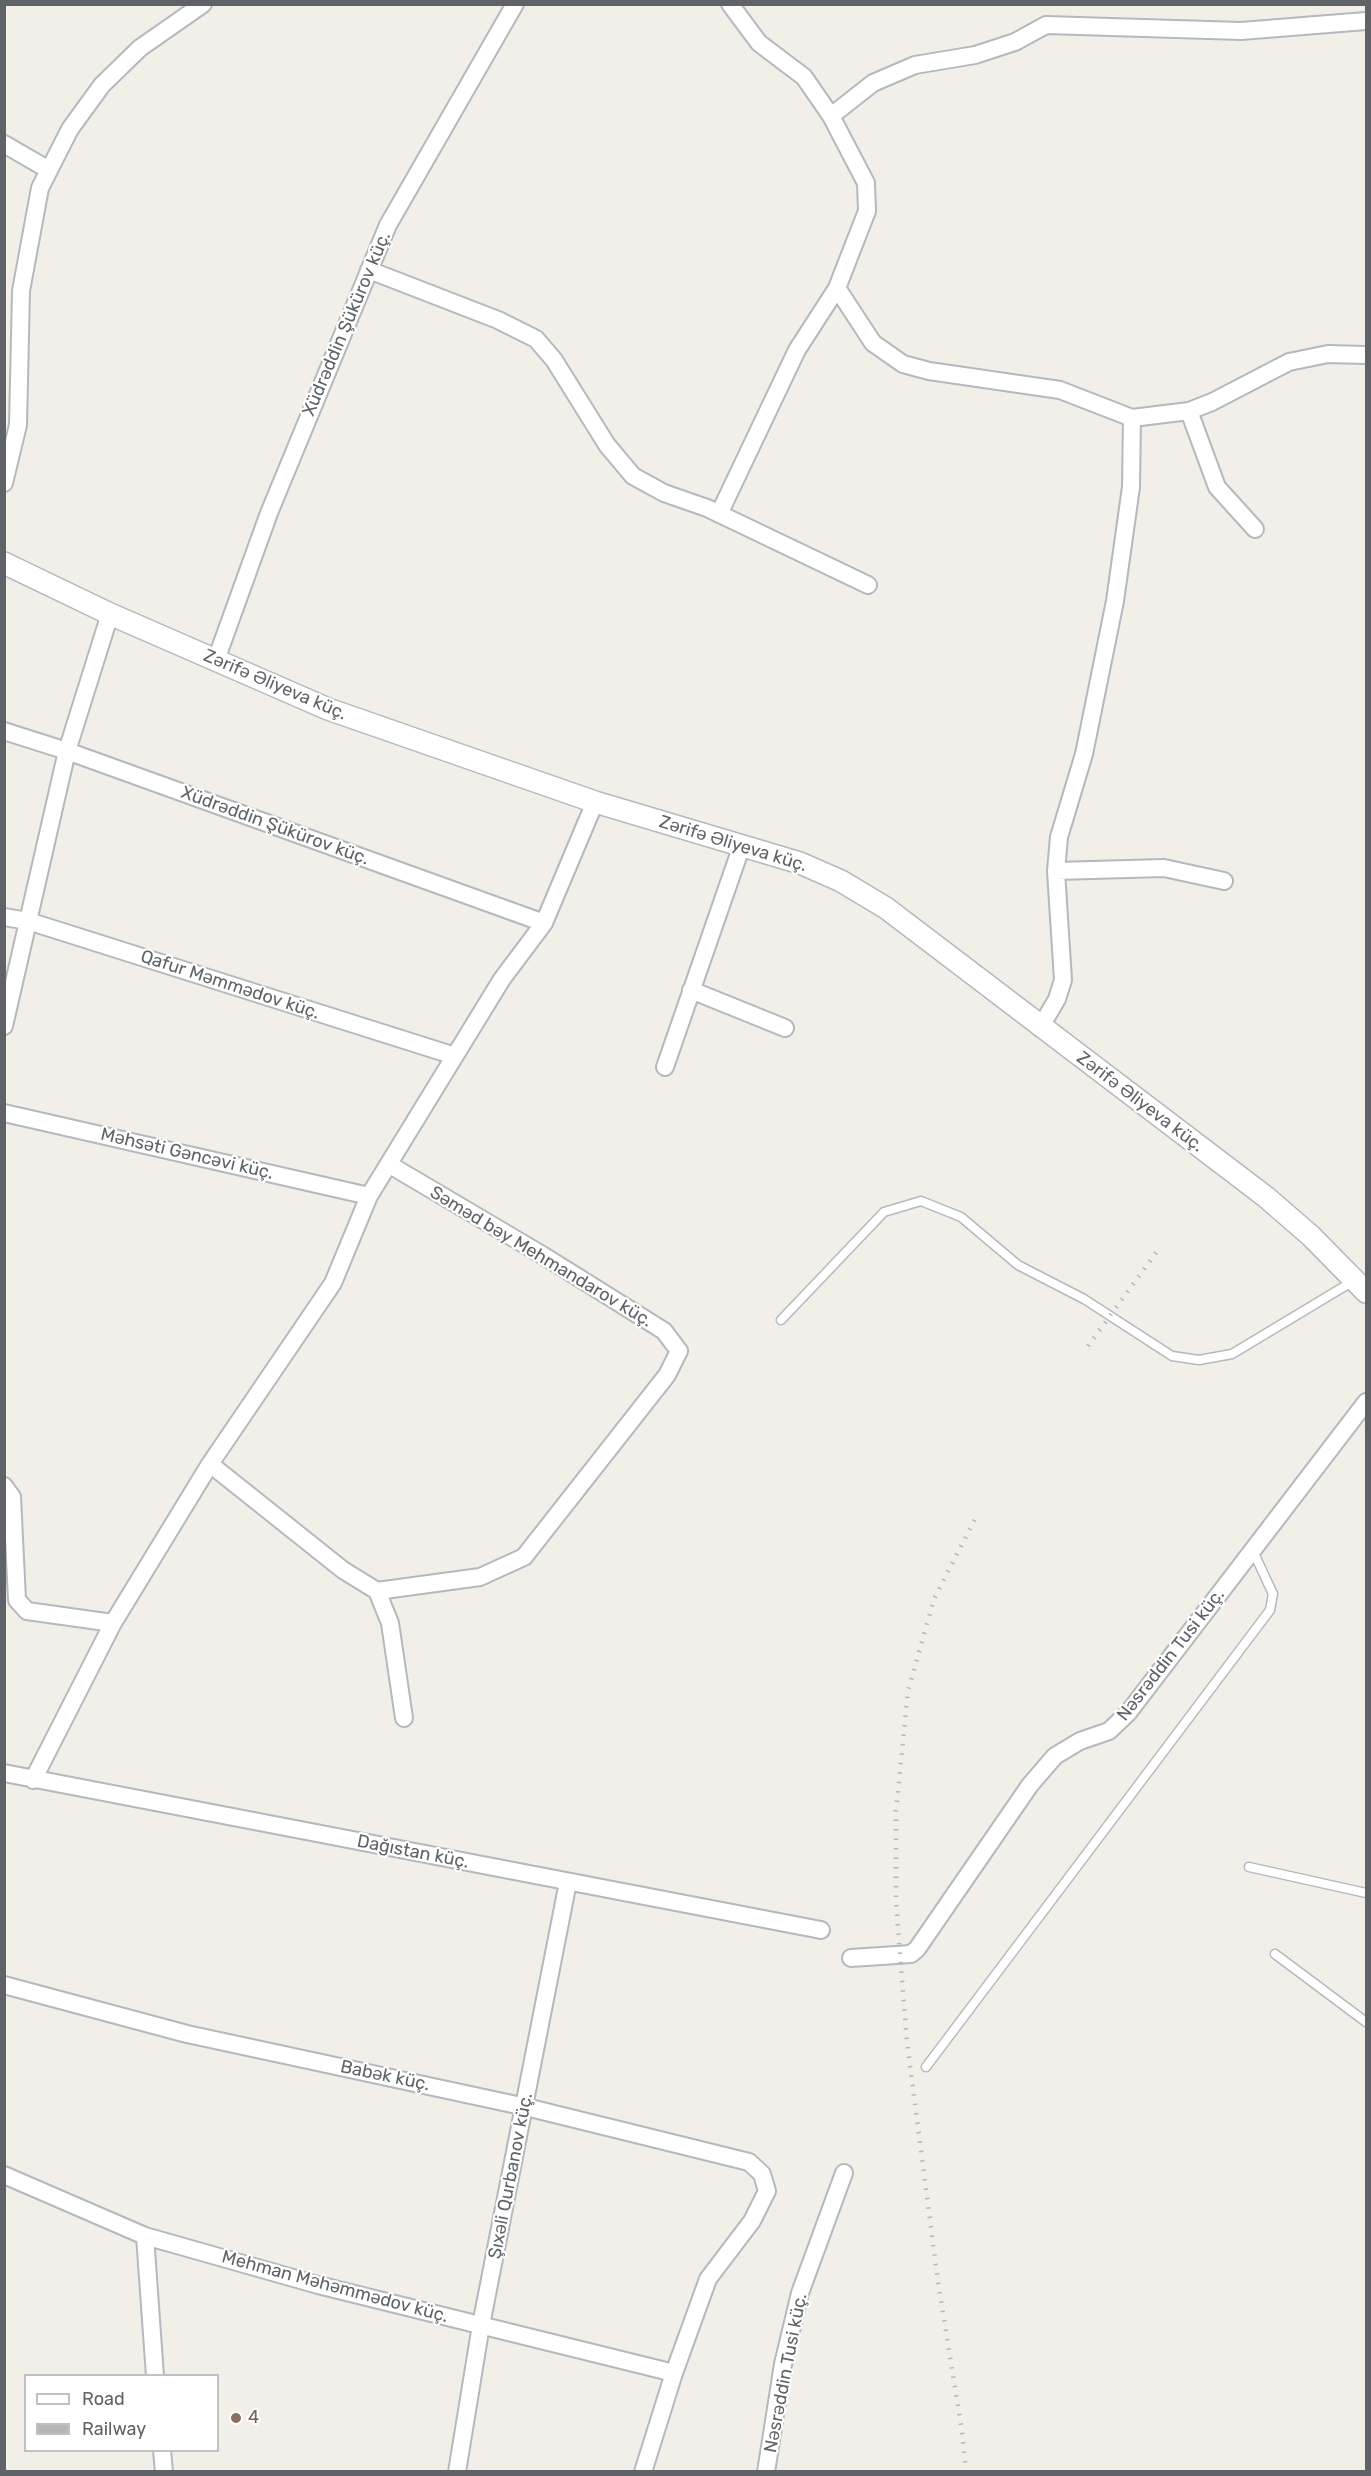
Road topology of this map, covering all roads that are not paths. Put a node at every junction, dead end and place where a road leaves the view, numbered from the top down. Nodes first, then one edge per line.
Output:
1 (203, 4) edge
2 (515, 4) edge
3 (730, 4) edge
4 (1366, 21) edge
5 (831, 116) junction
6 (4, 144) edge
7 (49, 170) junction
8 (369, 270) junction
9 (837, 288) junction
10 (1366, 355) edge
11 (1189, 411) junction
12 (1132, 418) junction
13 (4, 483) edge
14 (719, 514) junction
15 (1256, 529) dead end
16 (4, 563) edge
17 (868, 585) dead end
18 (110, 614) junction
19 (216, 660) junction
20 (4, 731) edge
21 (67, 751) junction
22 (595, 802) junction
23 (742, 845) junction
24 (1056, 871) junction
25 (1224, 881) dead end
26 (4, 917) edge
27 (28, 921) junction
28 (544, 923) junction
29 (692, 990) junction
30 (4, 1026) edge
31 (785, 1028) dead end
32 (1040, 1028) junction
33 (455, 1056) junction
34 (665, 1067) dead end
35 (4, 1113) edge
36 (390, 1165) junction
37 (369, 1196) junction
38 (1361, 1286) edge
39 (781, 1320) dead end
40 (1366, 1402) edge
41 (210, 1464) junction
42 (4, 1486) edge
43 (1253, 1550) junction
44 (377, 1591) junction
45 (113, 1623) junction
46 (404, 1718) dead end
47 (4, 1773) edge
48 (33, 1780) junction
49 (1249, 1867) dead end
50 (568, 1882) junction
51 (1366, 1893) edge
52 (821, 1930) dead end
53 (1275, 1954) dead end
54 (851, 1958) dead end
55 (4, 1985) edge
56 (1366, 2022) edge
57 (926, 2067) dead end
58 (526, 2107) junction
59 (844, 2173) dead end
60 (4, 2175) edge
61 (145, 2236) junction
62 (481, 2325) junction
63 (674, 2373) junction
64 (155, 2374) edge
65 (162, 2452) edge
66 (164, 2472) edge
67 (458, 2472) edge
68 (643, 2472) edge
69 (766, 2472) edge

1 - 7 street
2 - 8 street, Xüdrəddin Şükürov küç.
3 - 5 street
4 - 5 street
5 - 9 street
6 - 7 street
7 - 13 street
8 - 14 street
8 - 19 street, Xüdrəddin Şükürov küç.
9 - 12 street
9 - 14 street
10 - 11 street
11 - 12 street
11 - 15 street
12 - 24 street
14 - 17 street
16 - 18 street, Zərifə Əliyeva küç.
18 - 19 street, Zərifə Əliyeva küç.
18 - 21 street
19 - 22 street, Zərifə Əliyeva küç.
20 - 21 street, Xüdrəddin Şükürov küç.
21 - 27 street
21 - 28 street, Xüdrəddin Şükürov küç.
22 - 23 street, Zərifə Əliyeva küç.
22 - 28 street
23 - 29 street
23 - 32 street, Zərifə Əliyeva küç.
24 - 25 street
24 - 32 street
26 - 27 street, Qafur Məmmədov küç.
27 - 30 street
27 - 33 street, Qafur Məmmədov küç.
28 - 33 street
29 - 31 street
29 - 34 street
32 - 38 street, Zərifə Əliyeva küç.
33 - 36 street
35 - 37 street, Məhsəti Gəncəvi küç.
36 - 37 street
36 - 44 street, Səməd bəy Mehmandarov küç.
37 - 41 street
38 - 39 lane
40 - 43 street, Nəsrəddin Tusi küç.
41 - 44 street
41 - 45 street
42 - 45 street
43 - 54 street, Nəsrəddin Tusi küç.
43 - 57 lane
44 - 46 street
45 - 48 street
47 - 48 street, Dağıstan küç.
48 - 50 street, Dağıstan küç.
49 - 51 lane
50 - 52 street, Dağıstan küç.
50 - 58 street, Şıxəli Qurbanov küç.
53 - 56 lane
55 - 58 street, Babək küç.
58 - 62 street, Şıxəli Qurbanov küç.
58 - 63 street, Babək küç.
59 - 69 street, Nəsrəddin Tusi küç.
60 - 61 street, Mehman Məhəmmədov küç.
61 - 62 street, Mehman Məhəmmədov küç.
61 - 64 street
62 - 63 street, Mehman Məhəmmədov küç.
62 - 67 street, Şıxəli Qurbanov küç.
63 - 68 street
65 - 66 street

